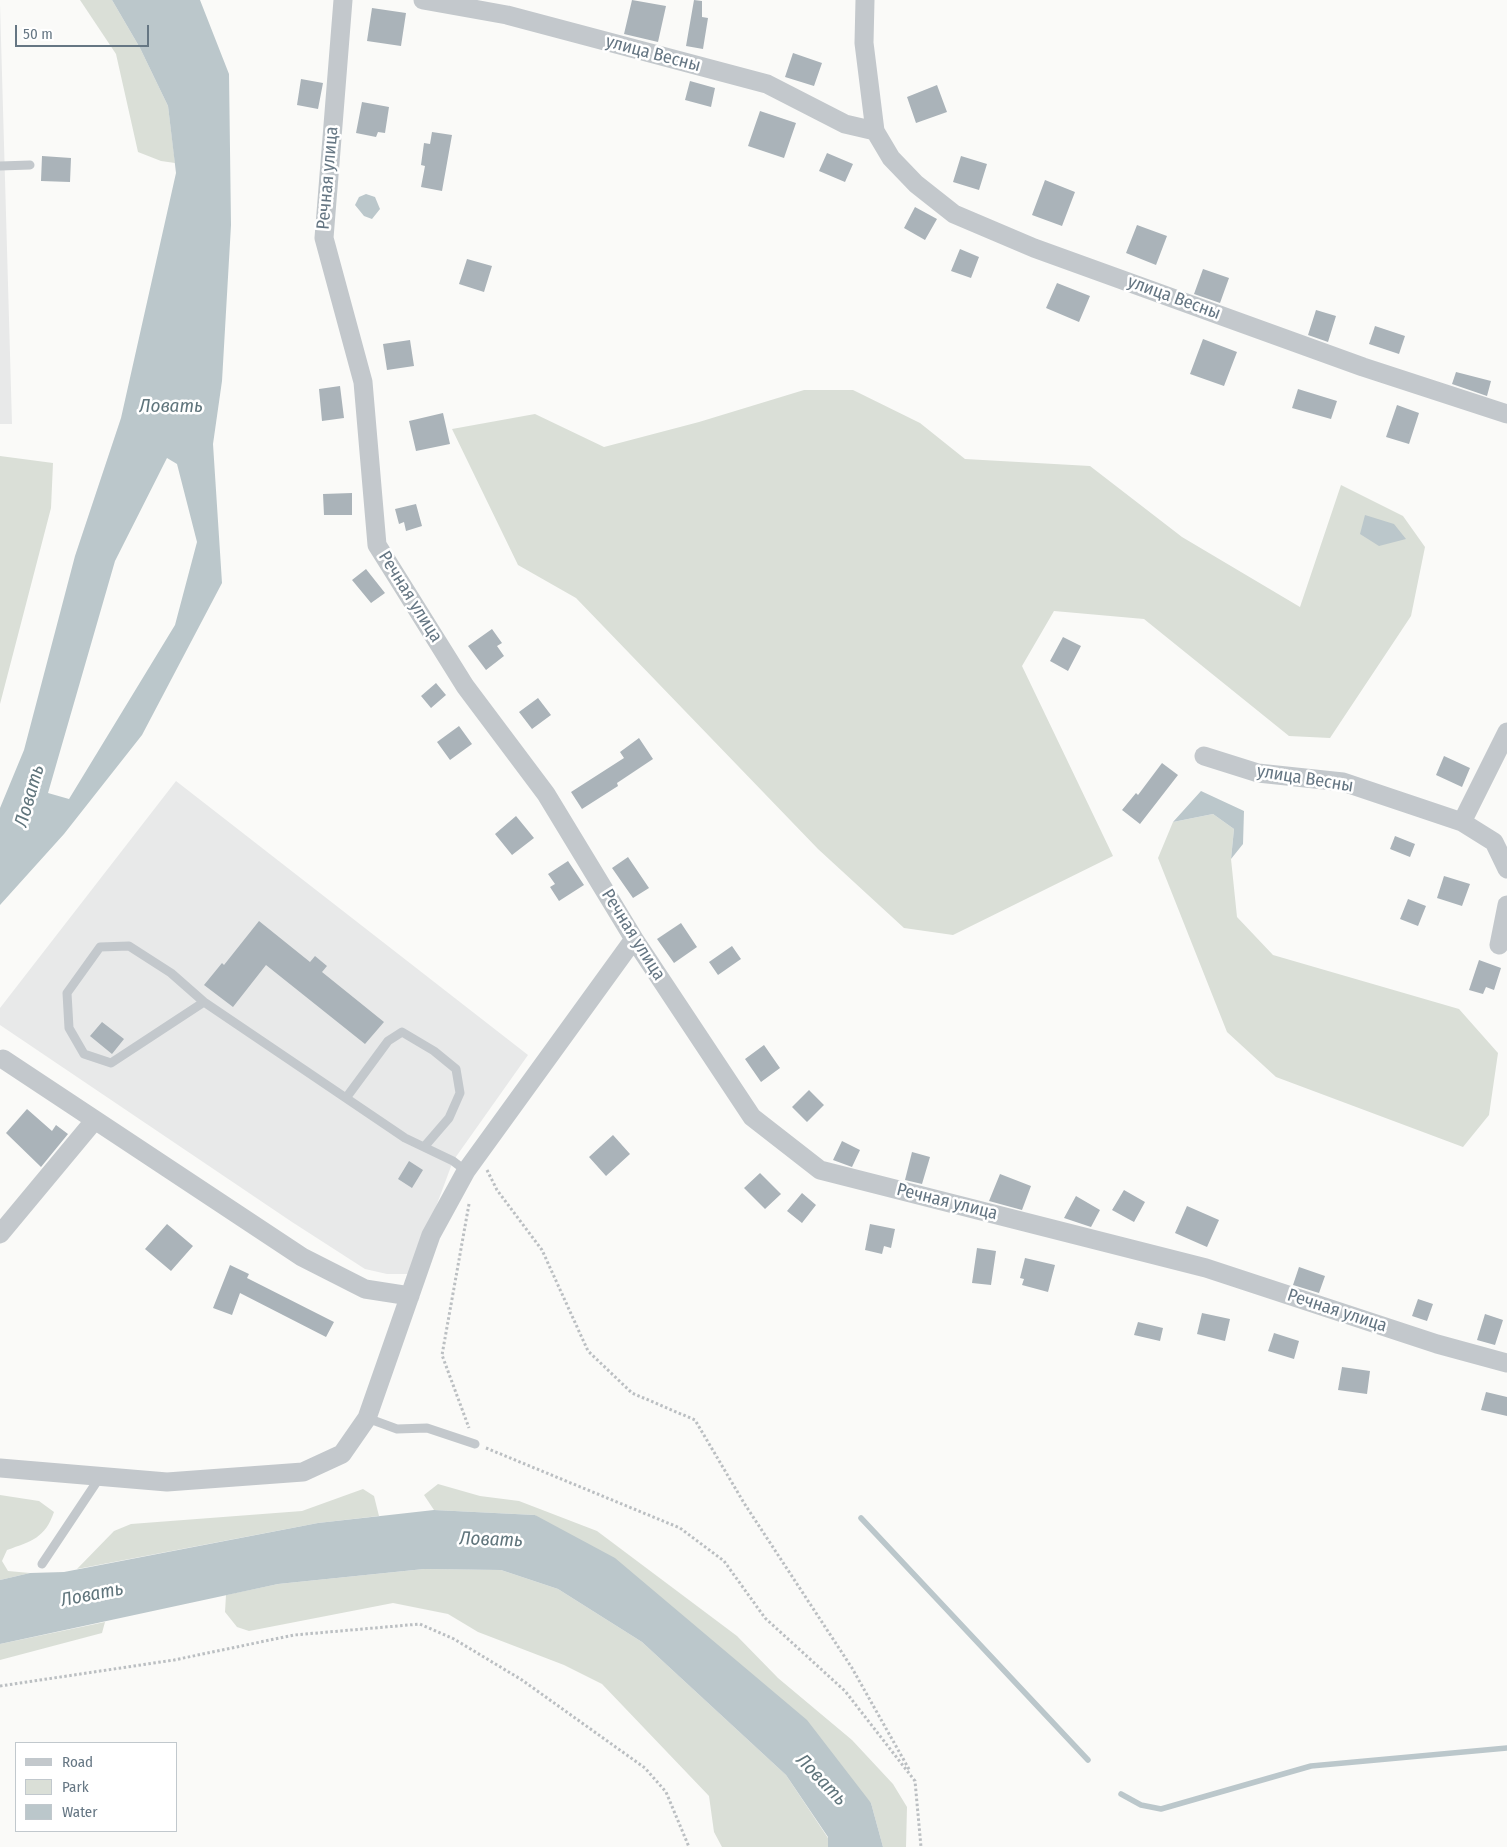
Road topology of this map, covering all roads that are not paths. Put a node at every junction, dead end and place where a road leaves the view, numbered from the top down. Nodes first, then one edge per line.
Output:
1 (343, 0) edge
2 (423, 0) edge
3 (865, 0) edge
4 (875, 131) junction
5 (30, 165) dead end
6 (0, 166) edge
7 (1507, 414) edge
8 (1507, 732) edge
9 (1204, 756) dead end
10 (1462, 822) junction
11 (1507, 869) edge
12 (1507, 905) edge
13 (634, 939) junction
14 (1499, 945) dead end
15 (204, 1002) junction
16 (2, 1059) dead end
17 (346, 1098) junction
18 (94, 1121) junction
19 (424, 1147) junction
20 (466, 1171) junction
21 (0, 1234) edge
22 (410, 1296) junction
23 (1507, 1363) edge
24 (368, 1418) junction
25 (475, 1444) road end
26 (0, 1468) edge
27 (101, 1477) junction
28 (42, 1564) dead end

1 - 13 street, Речная улица
2 - 4 street, улица Весны
3 - 4 street, улица Весны
4 - 7 street, улица Весны
5 - 6 lane
8 - 10 street
9 - 10 street, улица Весны
10 - 11 street, улица Весны
12 - 14 street
13 - 20 street
13 - 23 street, Речная улица
15 - 15 lane
15 - 17 lane
16 - 18 street
17 - 19 lane
17 - 19 lane
18 - 21 street
18 - 22 street
19 - 20 lane
20 - 22 street
22 - 24 street
24 - 25 lane
24 - 27 street
26 - 27 street
27 - 28 lane

